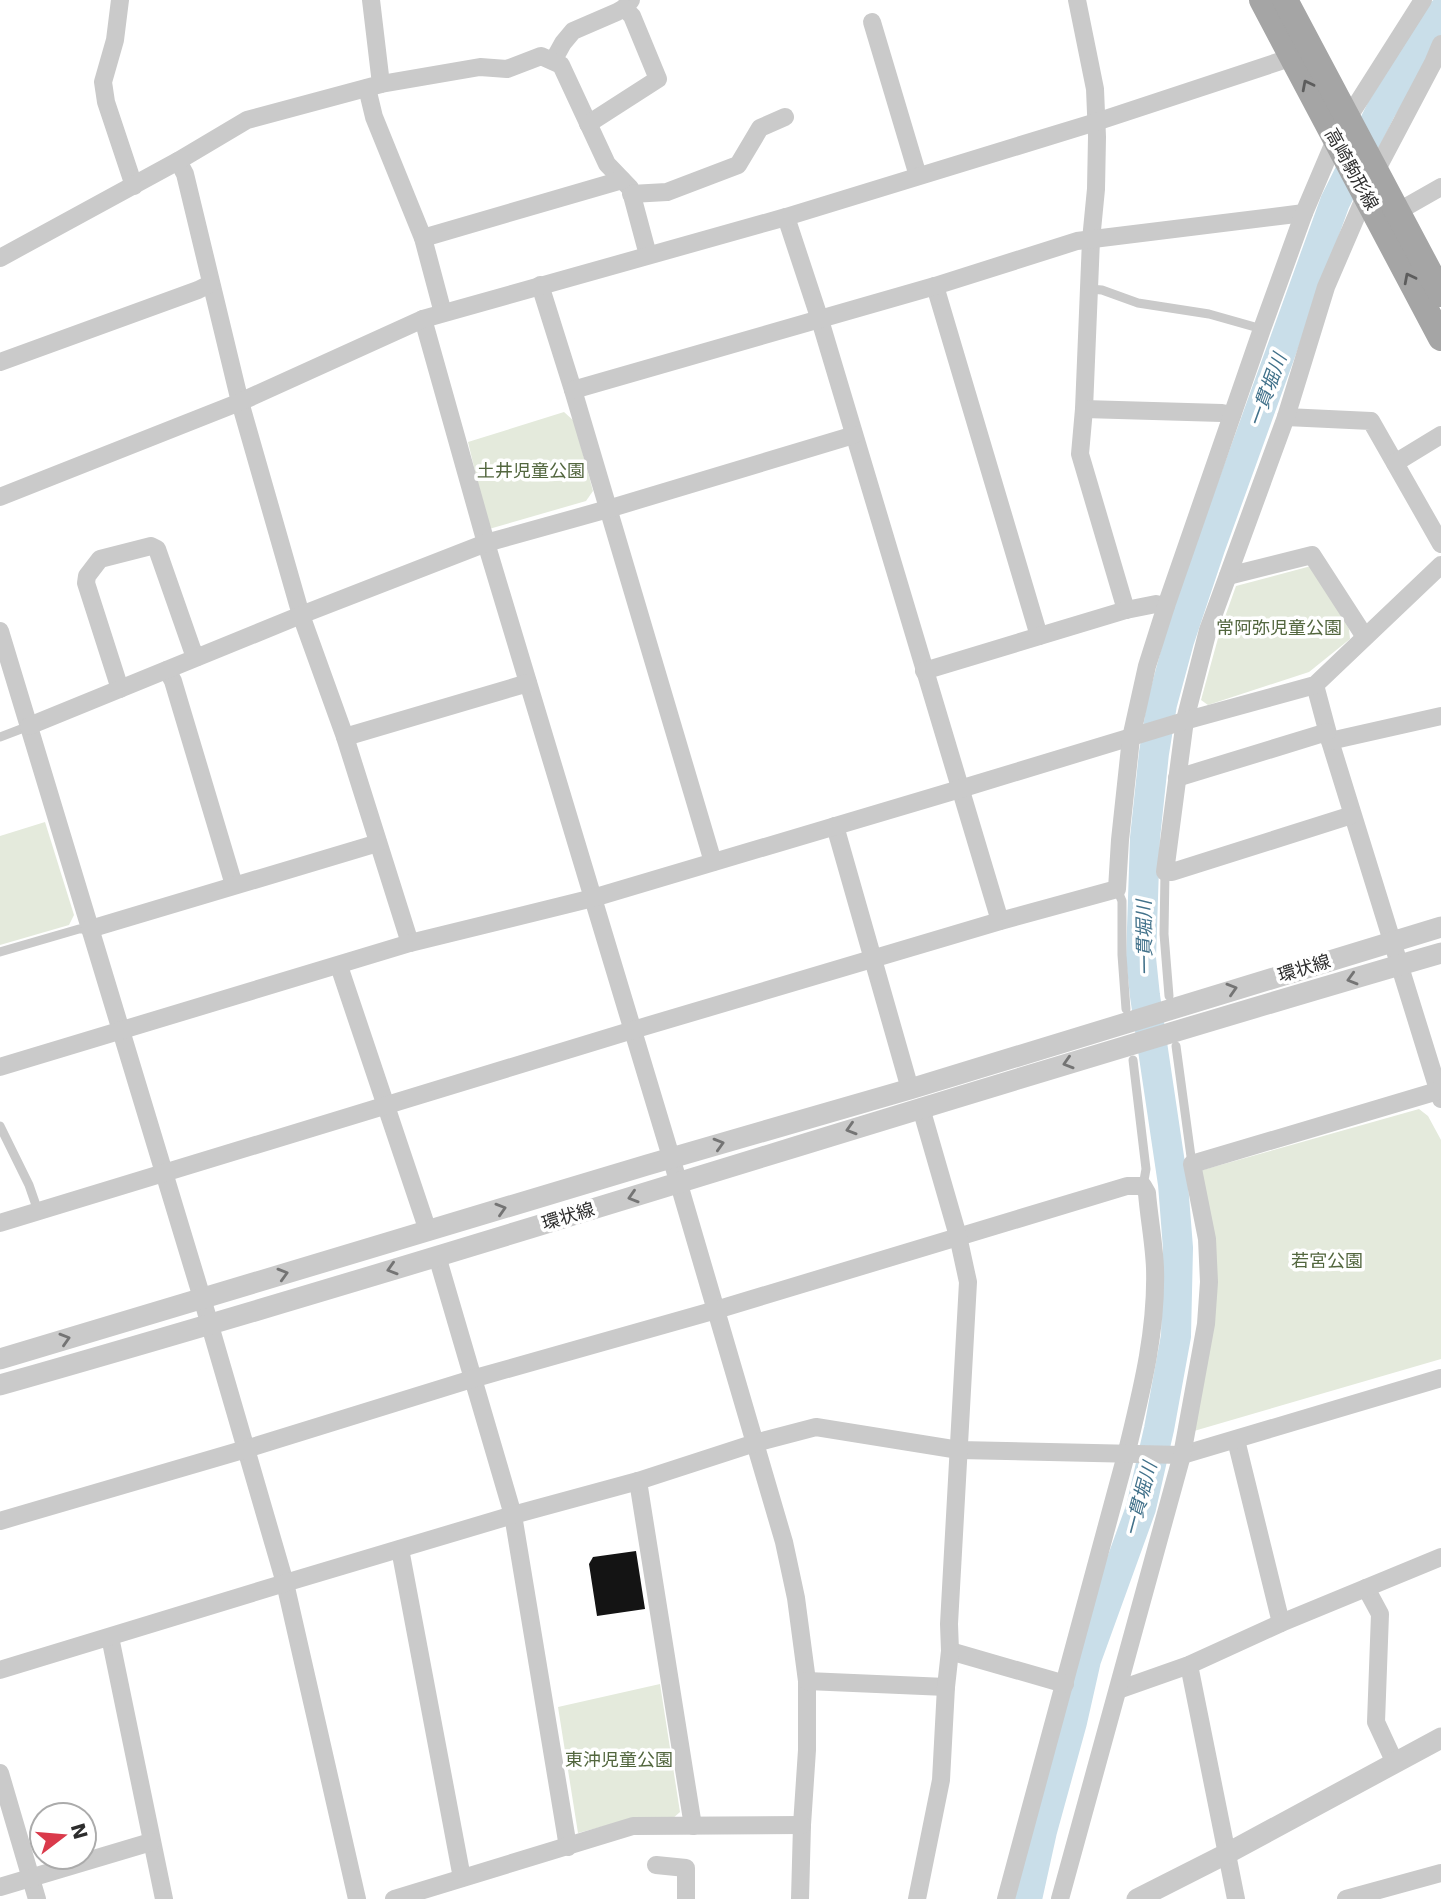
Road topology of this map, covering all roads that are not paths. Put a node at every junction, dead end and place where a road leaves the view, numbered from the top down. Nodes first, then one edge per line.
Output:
1 (120, 0) edge
2 (371, 0) edge
3 (1077, 0) edge
4 (1262, 0) edge
5 (1285, 0) edge
6 (1423, 0) edge
7 (627, 4) edge
8 (872, 22) dead end
9 (1441, 45) edge
10 (1293, 57) junction
11 (553, 61) junction
12 (374, 86) junction
13 (785, 117) dead end
14 (1096, 122) junction
15 (588, 124) junction
16 (1343, 132) junction
17 (178, 161) junction
18 (918, 176) junction
19 (1370, 180) junction
20 (134, 186) junction
21 (626, 187) junction
22 (1441, 187) edge
23 (1397, 212) junction
24 (1304, 213) junction
25 (786, 216) junction
26 (423, 238) junction
27 (1091, 240) junction
28 (648, 255) junction
29 (0, 258) edge
30 (210, 284) junction
31 (540, 285) junction
32 (935, 286) junction
33 (1089, 289) junction
34 (1441, 294) edge
35 (443, 313) junction
36 (423, 319) junction
37 (820, 320) junction
38 (1437, 324) edge
39 (1262, 329) junction
40 (0, 362) edge
41 (573, 390) junction
42 (240, 402) junction
43 (1084, 409) junction
44 (1232, 415) junction
45 (1286, 417) junction
46 (854, 435) junction
47 (1441, 435) edge
48 (1395, 463) junction
49 (0, 497) edge
50 (608, 509) junction
51 (486, 543) junction
52 (1441, 544) edge
53 (1441, 565) edge
54 (1228, 576) junction
55 (1166, 606) junction
56 (1126, 610) junction
57 (301, 615) junction
58 (0, 631) edge
59 (1039, 636) junction
60 (1365, 637) junction
61 (197, 657) junction
62 (167, 670) junction
63 (924, 671) junction
64 (528, 683) junction
65 (1315, 685) junction
66 (120, 689) junction
67 (1441, 716) edge
68 (1185, 720) junction
69 (29, 726) junction
70 (0, 737) edge
71 (345, 737) junction
72 (1328, 737) junction
73 (1132, 738) junction
74 (1177, 778) junction
75 (960, 789) junction
76 (1352, 815) junction
77 (835, 826) junction
78 (378, 843) junction
79 (713, 862) junction
80 (1165, 872) junction
81 (234, 885) junction
82 (1117, 888) junction
83 (593, 898) junction
84 (1000, 920) junction
85 (1441, 927) edge
86 (90, 929) junction
87 (1391, 941) junction
88 (410, 943) junction
89 (0, 952) edge
90 (1441, 953) edge
91 (873, 958) junction
92 (1398, 965) junction
93 (339, 966) junction
94 (1168, 1002) junction
95 (1129, 1015) junction
96 (121, 1030) junction
97 (633, 1030) junction
98 (1173, 1039) junction
99 (1133, 1051) junction
100 (0, 1067) edge
101 (910, 1089) junction
102 (1440, 1093) edge
103 (384, 1106) junction
104 (921, 1108) junction
105 (0, 1126) edge
106 (671, 1157) junction
107 (1192, 1164) junction
108 (164, 1173) junction
109 (678, 1183) junction
110 (1143, 1186) junction
111 (38, 1211) junction
112 (0, 1223) edge
113 (428, 1231) junction
114 (958, 1236) junction
115 (437, 1256) junction
116 (202, 1298) junction
117 (716, 1310) junction
118 (210, 1325) junction
119 (0, 1359) edge
120 (1441, 1378) edge
121 (472, 1379) junction
122 (0, 1385) edge
123 (1236, 1440) junction
124 (755, 1443) junction
125 (246, 1449) junction
126 (959, 1450) junction
127 (1126, 1455) junction
128 (1182, 1455) junction
129 (638, 1480) junction
130 (513, 1515) junction
131 (0, 1521) edge
132 (400, 1549) junction
133 (1441, 1557) edge
134 (285, 1583) junction
135 (1366, 1588) junction
136 (1282, 1623) junction
137 (110, 1637) junction
138 (950, 1651) junction
139 (1189, 1665) junction
140 (0, 1670) edge
141 (807, 1681) junction
142 (1065, 1684) junction
143 (946, 1687) junction
144 (1118, 1690) junction
145 (1441, 1738) edge
146 (1395, 1763) junction
147 (0, 1773) edge
148 (3, 1793) edge
149 (802, 1825) junction
150 (693, 1826) junction
151 (151, 1842) junction
152 (568, 1847) junction
153 (1228, 1853) junction
154 (656, 1865) dead end
155 (1441, 1873) edge
156 (30, 1878) junction
157 (461, 1878) junction
158 (0, 1887) edge
159 (37, 1899) edge
160 (164, 1899) edge
161 (357, 1899) edge
162 (394, 1899) edge
163 (686, 1899) edge
164 (800, 1899) edge
165 (917, 1899) edge
166 (1006, 1899) edge
167 (1060, 1899) edge
168 (1137, 1899) edge
169 (1236, 1899) edge
170 (1346, 1899) edge

1 - 20 street
2 - 12 street
3 - 14 street
4 - 10 main road, 高崎駒形線
5 - 16 main road, 高崎駒形線
6 - 16 street
7 - 11 street
7 - 15 street
8 - 18 street
9 - 19 street
10 - 14 street
16 -> 10 main road, 高崎駒形線
11 - 12 street
11 - 15 street
12 - 17 street
12 - 26 street
13 - 21 street
14 - 18 street
14 - 27 street
15 - 21 street
16 - 19 main road, 高崎駒形線
16 - 24 street
17 - 20 street
17 - 30 street
18 - 25 street
19 - 23 main road, 高崎駒形線
38 -> 19 main road, 高崎駒形線
19 - 45 street
20 - 29 street
21 - 26 street
21 - 28 street
22 - 23 street
23 - 34 main road, 高崎駒形線
24 - 27 street
24 - 39 street
25 - 28 street
25 - 37 street
26 - 35 street
27 - 32 street
27 - 33 street
28 - 31 street
30 - 40 street
30 - 42 street
31 - 35 street
31 - 41 street
32 - 37 street
32 - 59 street
33 - 39 lane
33 - 43 street
35 - 36 street
36 - 42 street
36 - 51 street
37 - 41 street
37 - 46 street
39 - 44 street
41 - 50 street
42 - 49 street
42 - 57 street
43 - 44 street
43 - 56 street
44 - 55 street
45 - 48 street
45 - 54 street
46 - 50 street
46 - 63 street
47 - 48 street
48 - 52 street
50 - 51 street
50 - 79 street
51 - 57 street
51 - 64 street
53 - 60 street
54 - 60 street
54 - 68 street
55 - 56 street
55 - 73 street
56 - 59 street
57 - 61 street
57 - 71 street
58 - 69 street
59 - 63 street
60 - 65 street
61 - 62 street
61 - 66 street
62 - 66 street
62 - 81 street
63 - 75 street
64 - 71 street
64 - 83 street
65 - 68 street
65 - 72 street
66 - 69 street
67 - 72 street
68 - 73 street
68 - 74 street
69 - 70 lane
69 - 86 street
71 - 78 street
72 - 74 street
72 - 76 street
73 - 75 street
73 - 82 street
74 - 80 street
75 - 77 street
75 - 84 street
76 - 80 street
76 - 87 street
77 - 79 street
77 - 91 street
78 - 81 street
78 - 88 street
79 - 83 street
80 - 94 lane
81 - 86 street
82 - 84 street
82 - 95 lane
83 - 88 street
83 - 97 street
84 - 91 street
85 - 87 street, 環状線
86 - 89 lane
86 - 96 street
87 - 92 street
94 -> 87 street, 環状線
88 - 93 street
90 - 92 street, 環状線
91 - 97 street
91 - 101 street
92 -> 98 street, 環状線
92 - 102 street
93 - 96 street
93 - 103 street
94 - 95 street, 環状線
95 - 101 street, 環状線
96 - 100 street
96 - 108 street
97 - 103 street
97 - 106 street
98 - 99 street, 環状線
98 - 107 lane
99 -> 104 street, 環状線
99 - 110 lane
106 -> 101 street, 環状線
102 - 107 street
103 - 108 street
103 - 113 street
104 -> 109 street, 環状線
104 - 114 street
105 - 111 lane
106 - 109 street
113 -> 106 street, 環状線
107 - 128 street
108 - 111 street
108 - 116 street
109 -> 115 street, 環状線
109 - 117 street
110 - 114 street
110 - 127 street
111 - 112 street
116 -> 113 street, 環状線
114 - 117 street
114 - 126 street
115 -> 118 street, 環状線
115 - 121 street
116 - 118 street
119 -> 116 street, 環状線
117 - 121 street
117 - 124 street
118 - 122 street, 環状線
118 - 125 street
120 - 123 street
121 - 125 street
121 - 130 street
123 - 128 street
123 - 136 street
124 - 126 street
124 - 129 street
124 - 141 street
125 - 131 street
125 - 134 street
126 - 127 street
126 - 138 street
127 - 128 street
127 - 142 street
128 - 144 street
129 - 130 street
129 - 150 street
130 - 132 street
130 - 152 street
132 - 134 street
132 - 157 street
133 - 135 street
134 - 137 street
134 - 161 street
135 - 136 street
135 - 146 street
136 - 139 street
137 - 140 street
137 - 151 street
138 - 142 street
138 - 143 street
139 - 144 street
139 - 153 street
141 - 143 street
141 - 149 street
142 - 166 street
143 - 165 street
144 - 167 street
145 - 146 street
146 - 153 street
147 - 148 street
148 - 156 street
149 - 150 street
149 - 164 street
150 - 152 street
151 - 156 street
151 - 160 street
152 - 157 street
153 - 168 street
153 - 169 street
154 - 163 street
155 - 170 street
156 - 158 street
156 - 159 street
157 - 162 street

